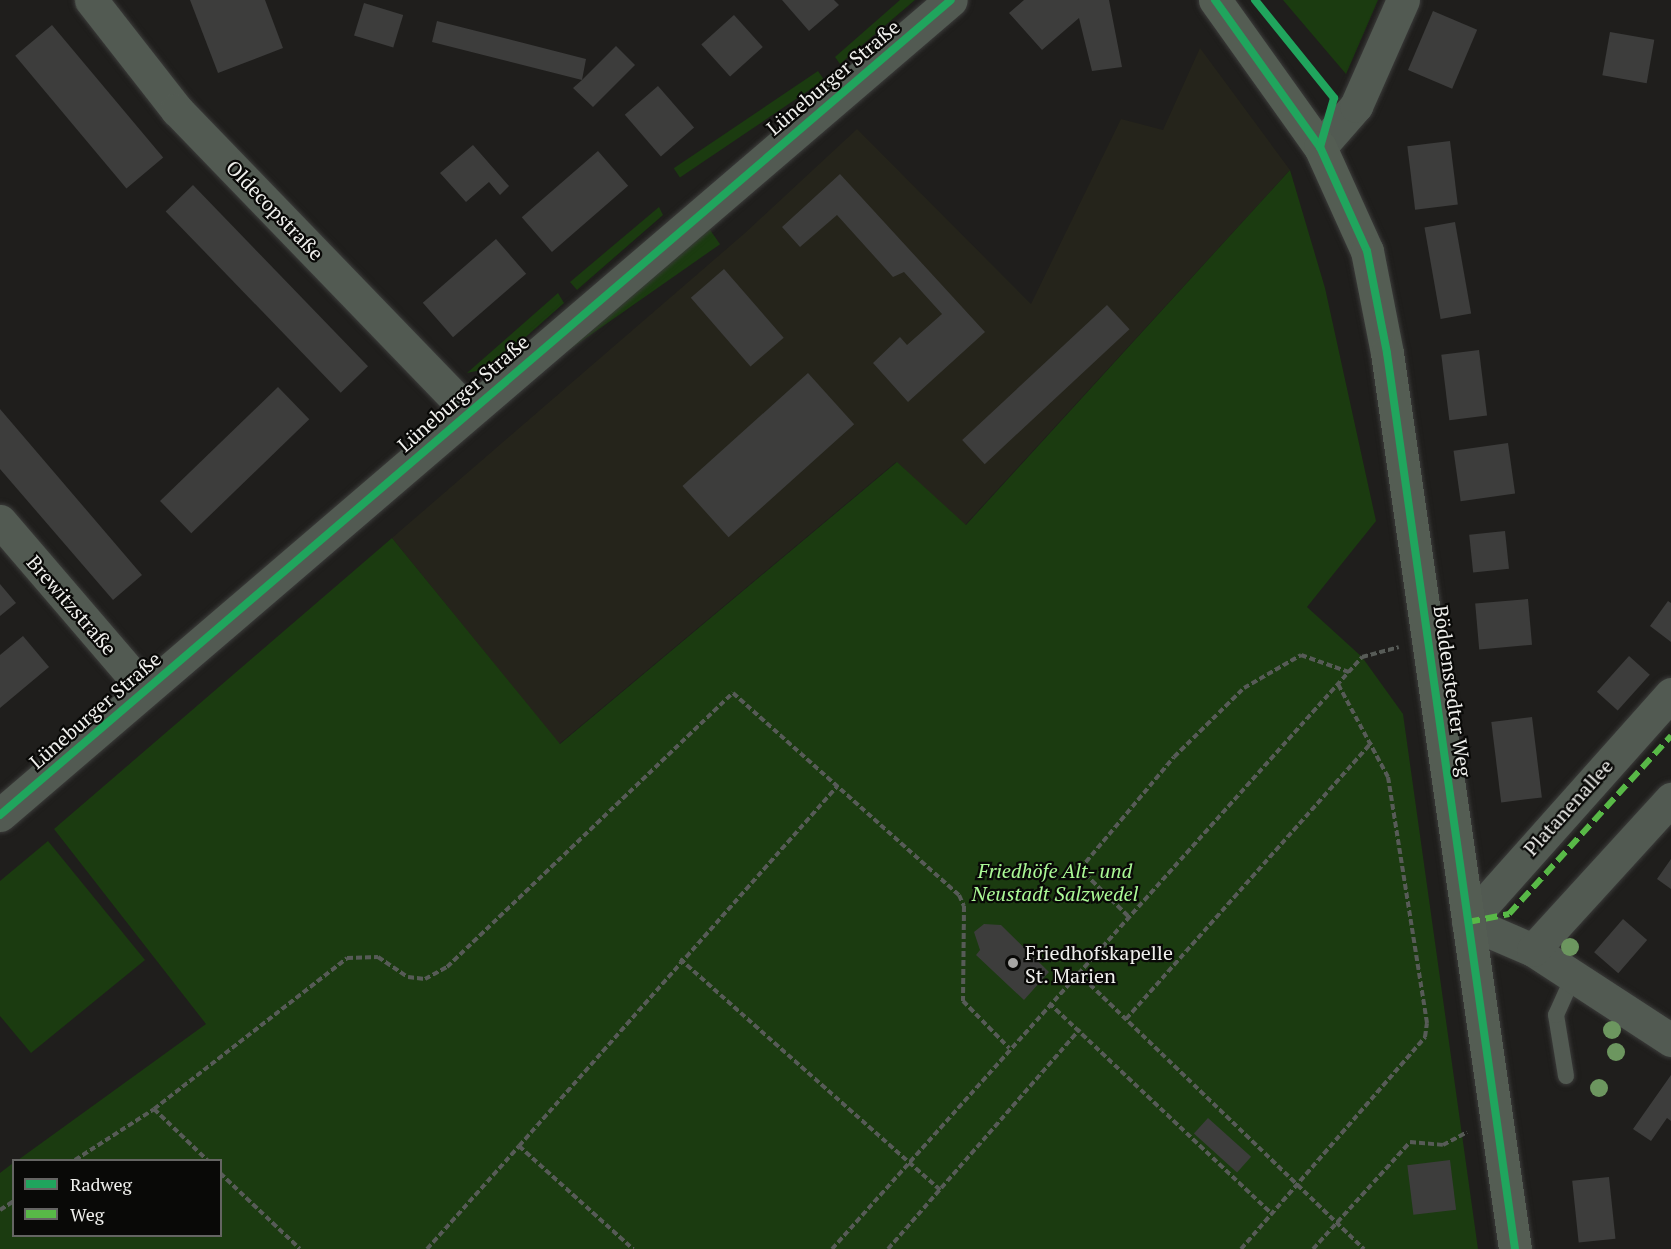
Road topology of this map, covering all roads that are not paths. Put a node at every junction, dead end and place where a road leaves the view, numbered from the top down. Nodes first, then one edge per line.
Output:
1 (91, 0) edge
2 (951, 0) edge
3 (1215, 0) edge
4 (1403, 0) edge
5 (1320, 147) junction
6 (468, 411) junction
7 (0, 521) edge
8 (144, 689) junction
9 (1671, 694) edge
10 (1671, 799) edge
11 (0, 815) edge
12 (1468, 922) junction
13 (1533, 950) junction
14 (1574, 977) junction
15 (1671, 1040) edge
16 (1566, 1076) dead end
17 (1515, 1249) edge

1 - 6 street, Oldecopstraße
2 - 6 street, Lüneburger Straße
3 - 5 street, Böddenstedter Weg
4 - 5 street
5 - 12 street, Böddenstedter Weg
6 - 8 street, Lüneburger Straße
7 - 8 street, Brewitzstraße
8 - 11 street, Lüneburger Straße
9 - 12 street, Platanenallee
10 - 13 street
12 - 13 street
12 - 17 street, Böddenstedter Weg
13 - 14 street
14 - 15 street
14 - 16 lane

